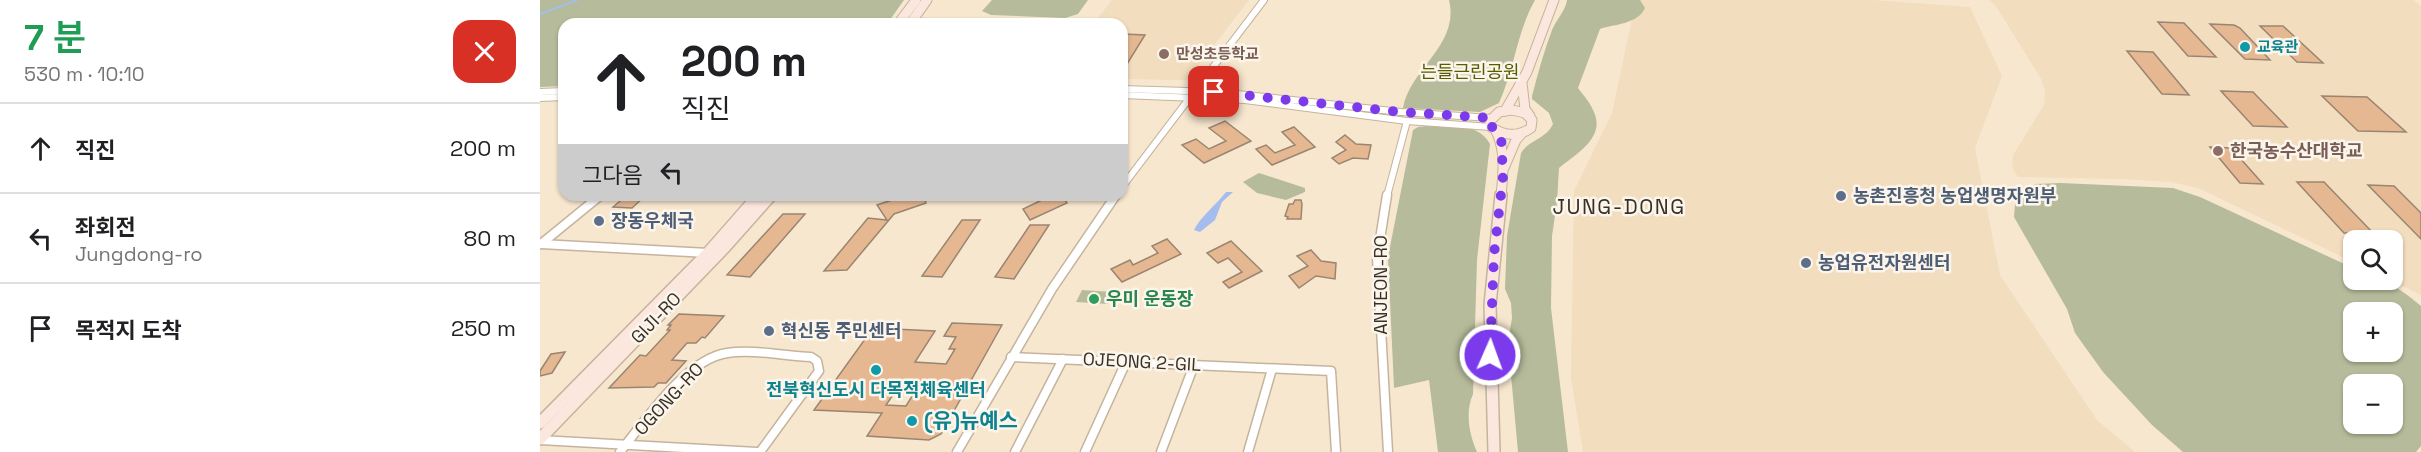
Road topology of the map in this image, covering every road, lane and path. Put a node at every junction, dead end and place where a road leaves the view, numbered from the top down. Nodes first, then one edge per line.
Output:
1 (916, 0) edge
2 (927, 0) edge
3 (1264, 0) edge
4 (1554, 0) edge
5 (902, 18) edge
6 (914, 18) edge
7 (1522, 83) junction
8 (1128, 89) edge
9 (558, 91) edge
10 (540, 92) edge
11 (1191, 94) junction
12 (1128, 96) edge
13 (558, 97) edge
14 (540, 98) edge
15 (1505, 111) junction
16 (1530, 116) junction
17 (1407, 121) junction
18 (1493, 125) junction
19 (1522, 133) junction
20 (1504, 168) junction
21 (1128, 179) edge
22 (594, 201) edge
23 (754, 201) edge
24 (766, 201) edge
25 (1111, 201) edge
26 (541, 244) edge
27 (708, 253) junction
28 (1011, 357) junction
29 (1063, 359) junction
30 (1126, 362) junction
31 (1194, 365) junction
32 (1272, 369) junction
33 (540, 423) edge
34 (540, 440) edge
35 (623, 448) edge
36 (759, 452) edge
37 (957, 452) edge
38 (1015, 452) edge
39 (1085, 452) edge
40 (1161, 452) edge
41 (1248, 452) edge
42 (1336, 452) edge
43 (1388, 452) edge
44 (1494, 452) edge

1 - 5 street
2 - 6 street
3 - 11 street
4 - 7 street
7 - 15 street
7 - 16 street
8 - 11 street
9 - 10 street
11 - 12 street
11 - 17 street
11 - 18 street
11 - 21 street
13 - 14 street
15 - 16 street
15 - 18 street
16 - 19 street
17 - 18 street
17 - 43 street, ANJEON-RO
18 - 19 street
18 - 20 street
19 - 20 street
20 - 44 street
22 - 26 street
23 - 27 street, GIJI-RO
24 - 34 street, GIJI-RO
25 - 28 street
26 - 27 street
27 - 33 street, GIJI-RO
28 - 29 street, OJEONG 2-GIL
28 - 37 street
29 - 30 street, OJEONG 2-GIL
29 - 38 street
30 - 31 street, OJEONG 2-GIL
30 - 39 street
31 - 32 street, OJEONG 2-GIL
31 - 40 street
32 - 41 street
32 - 42 street, OJEONG 2-GIL
34 - 35 street, OGONG-RO
35 - 36 street, OGONG-RO
35 - 36 street, OGONG-RO

